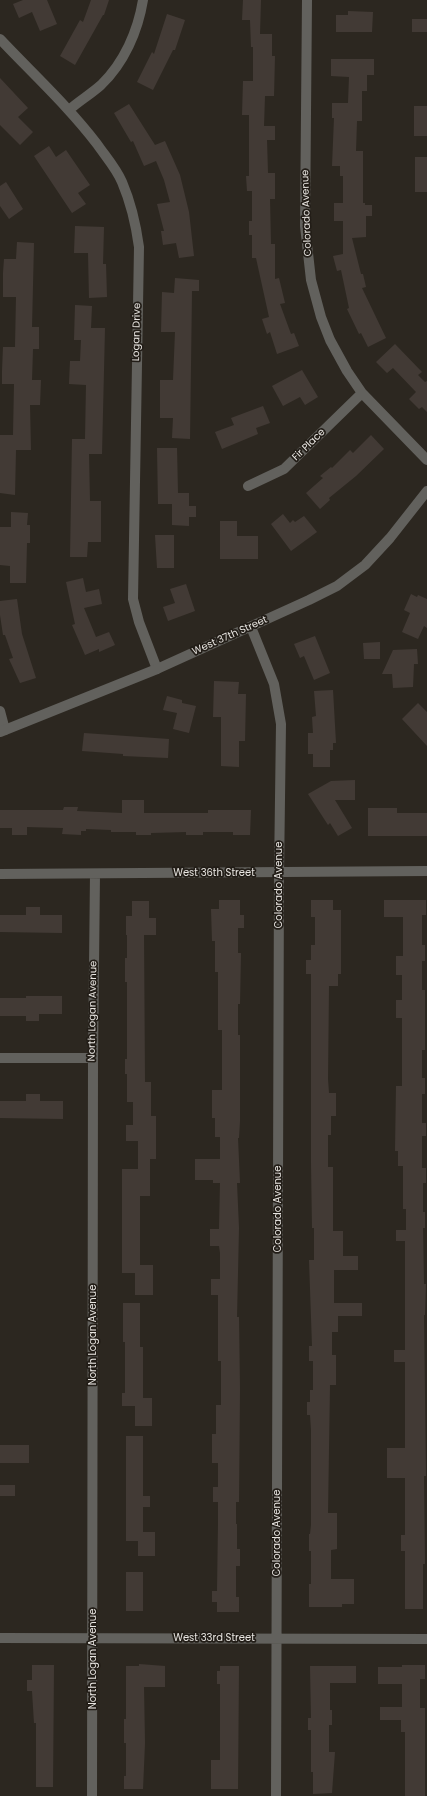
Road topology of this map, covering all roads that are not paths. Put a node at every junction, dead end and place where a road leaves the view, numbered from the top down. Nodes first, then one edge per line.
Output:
1 (143, 0) edge
2 (307, 0) edge
3 (0, 39) edge
4 (69, 110) junction
5 (362, 393) junction
6 (427, 460) edge
7 (248, 486) dead end
8 (427, 491) edge
9 (250, 627) junction
10 (157, 669) junction
11 (0, 711) edge
12 (3, 731) edge
13 (427, 872) edge
14 (279, 873) junction
15 (0, 874) edge
16 (95, 874) junction
17 (0, 1058) edge
18 (93, 1058) junction
19 (0, 1638) edge
20 (93, 1638) junction
21 (276, 1638) junction
22 (427, 1638) edge
23 (92, 1796) edge
24 (276, 1796) edge

1 - 4 street
2 - 5 street, Colorado Avenue
3 - 4 street, Logan Drive
4 - 10 street, Logan Drive
5 - 6 street, Colorado Avenue
5 - 7 street, Fir Place
8 - 9 street, West 37th Street
9 - 10 street, West 37th Street
9 - 14 street, Colorado Avenue
10 - 12 street, West 37th Street
11 - 12 street
13 - 14 street, West 36th Street
14 - 16 street, West 36th Street
14 - 21 street, Colorado Avenue
15 - 16 street, West 36th Street
16 - 18 street, North Logan Avenue
17 - 18 street
18 - 20 street, North Logan Avenue
19 - 20 street, West 33rd Street
20 - 21 street, West 33rd Street
20 - 23 street, North Logan Avenue
21 - 22 street, West 33rd Street
21 - 24 street, Colorado Avenue

